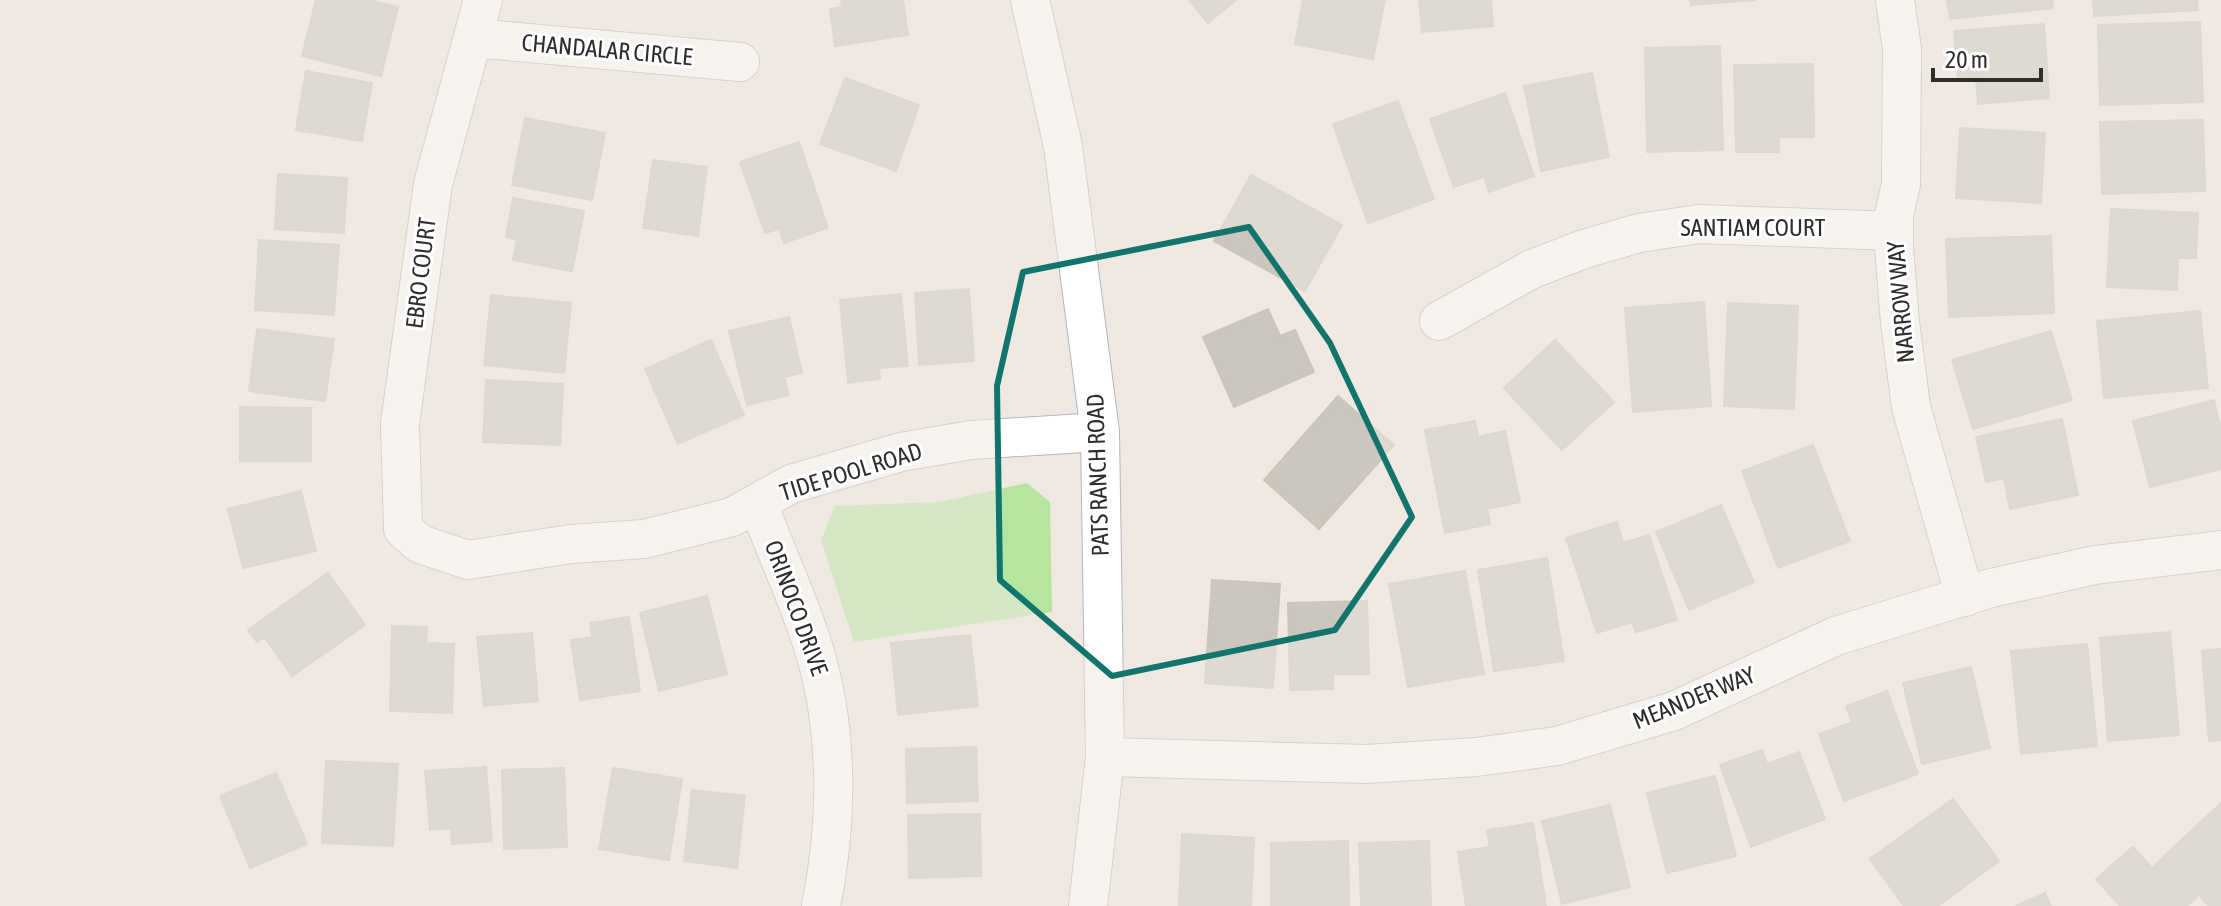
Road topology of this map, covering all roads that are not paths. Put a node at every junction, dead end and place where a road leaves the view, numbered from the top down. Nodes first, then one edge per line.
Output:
1 (483, 0) edge
2 (1030, 0) edge
3 (1895, 0) edge
4 (474, 38) junction
5 (740, 62) dead end
6 (1894, 231) junction
7 (1439, 321) dead end
8 (1100, 432) junction
9 (758, 503) junction
10 (420, 544) joint
11 (2221, 550) edge
12 (1965, 597) junction
13 (1105, 757) junction
14 (821, 906) edge
15 (1088, 906) edge

1 - 4 street, EBRO COURT
2 - 8 street, PATS RANCH ROAD
3 - 6 street, NARROW WAY
4 - 5 street, CHANDALAR CIRCLE
4 - 10 street, EBRO COURT
6 - 7 street, SANTIAM COURT
6 - 12 street, NARROW WAY
8 - 9 street, TIDE POOL ROAD
8 - 13 street, PATS RANCH ROAD
9 - 10 street, TIDE POOL ROAD
9 - 14 street, ORINOCO DRIVE
11 - 12 street, MEANDER WAY
12 - 13 street, MEANDER WAY
13 - 15 street, PATS RANCH ROAD

